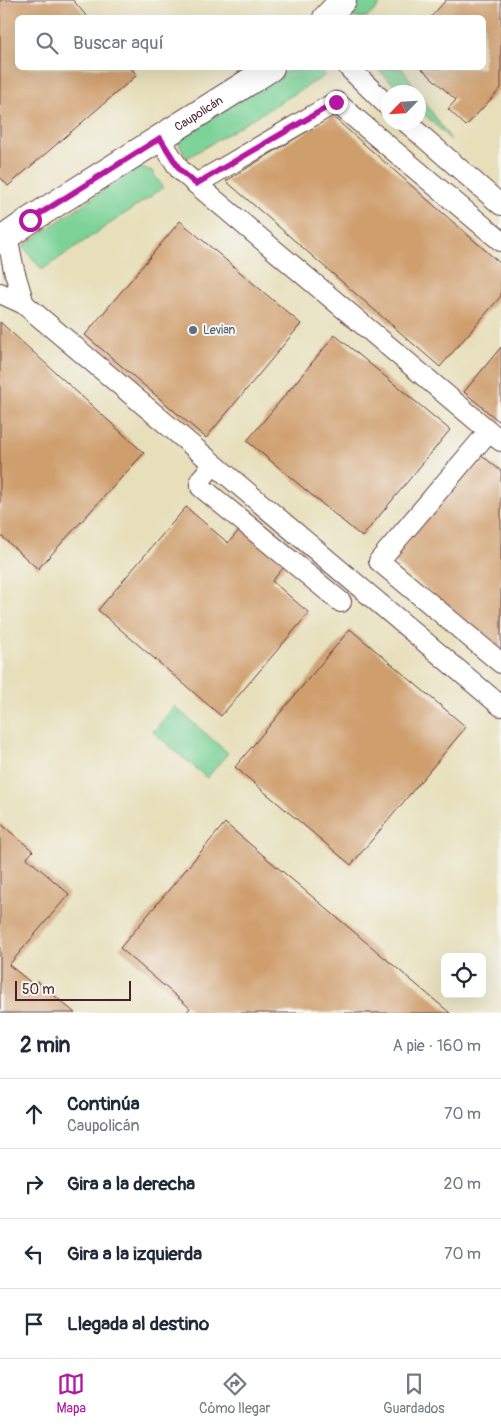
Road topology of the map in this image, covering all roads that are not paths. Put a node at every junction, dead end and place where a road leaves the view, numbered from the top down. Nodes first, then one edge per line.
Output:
1 (268, 70) edge
2 (351, 70) edge
3 (381, 99) edge
4 (415, 130) edge
5 (160, 138) junction
6 (196, 184) junction
7 (501, 205) edge
8 (4, 239) edge
9 (501, 241) edge
10 (0, 293) edge
11 (24, 304) junction
12 (495, 436) edge
13 (214, 464) junction
14 (341, 602) dead end
15 (501, 663) edge
16 (501, 706) edge

1 - 5 main road, Caupolicán
2 - 3 street
4 - 7 street
5 - 6 street
5 - 8 main road, Caupolicán
6 - 9 street
6 - 12 street
8 - 11 street
10 - 11 street
11 - 13 street
12 - 15 street
13 - 14 street
13 - 16 street

